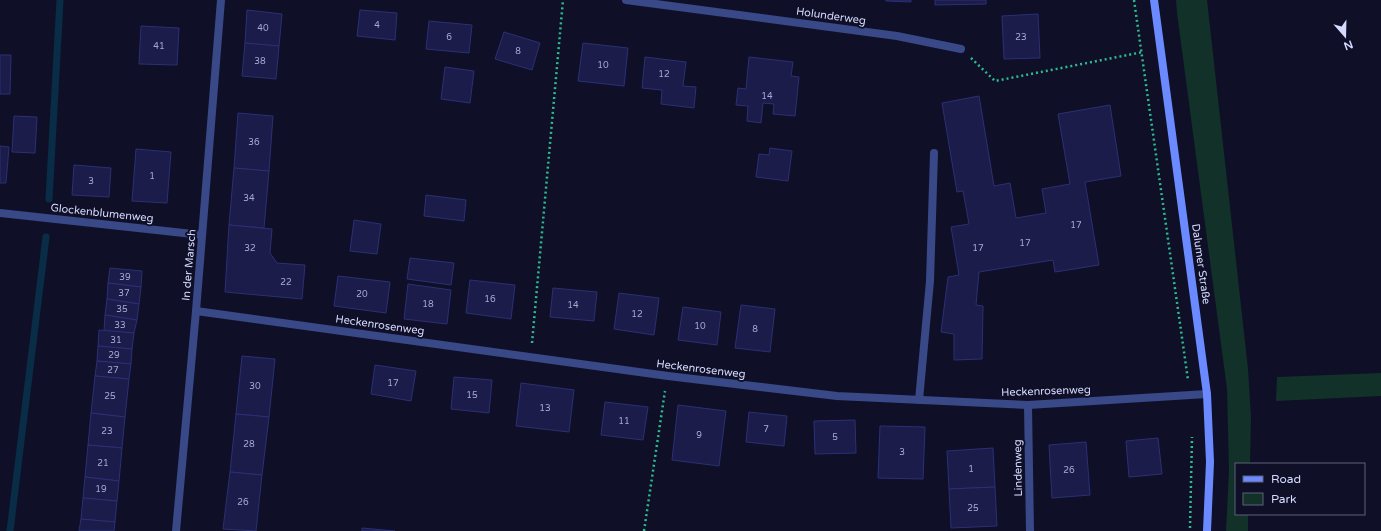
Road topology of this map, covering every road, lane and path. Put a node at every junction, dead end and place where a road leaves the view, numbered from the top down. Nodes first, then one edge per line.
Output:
1 (221, 0) edge
2 (563, 0) edge
3 (626, 0) edge
4 (1134, 0) edge
5 (1155, 0) edge
6 (1161, 48) junction
7 (961, 49) joint
8 (1143, 52) junction
9 (934, 153) dead end
10 (0, 213) edge
11 (202, 235) junction
12 (196, 311) junction
13 (530, 357) junction
14 (668, 376) junction
15 (1207, 394) junction
16 (1190, 396) junction
17 (919, 400) junction
18 (1028, 405) junction
19 (1192, 430) dead end
20 (176, 531) edge
21 (644, 531) edge
22 (1030, 531) edge
23 (1190, 531) edge
24 (1207, 531) edge

1 - 11 street, In der Marsch
2 - 13 path
3 - 7 street, Holunderweg
4 - 8 path
5 - 6 street, Dalumer Straße
6 - 8 path
6 - 15 street, Dalumer Straße
7 - 8 path
8 - 16 path
9 - 17 street
10 - 11 street, Glockenblumenweg
11 - 12 street, In der Marsch
12 - 13 street, Heckenrosenweg
12 - 20 street, In der Marsch
13 - 14 street, Heckenrosenweg
14 - 17 street, Heckenrosenweg
14 - 21 path
15 - 16 street, Heckenrosenweg
15 - 24 street, Dalumer Straße
16 - 18 street, Heckenrosenweg
17 - 18 street, Heckenrosenweg
18 - 22 street, Lindenweg
19 - 23 path

